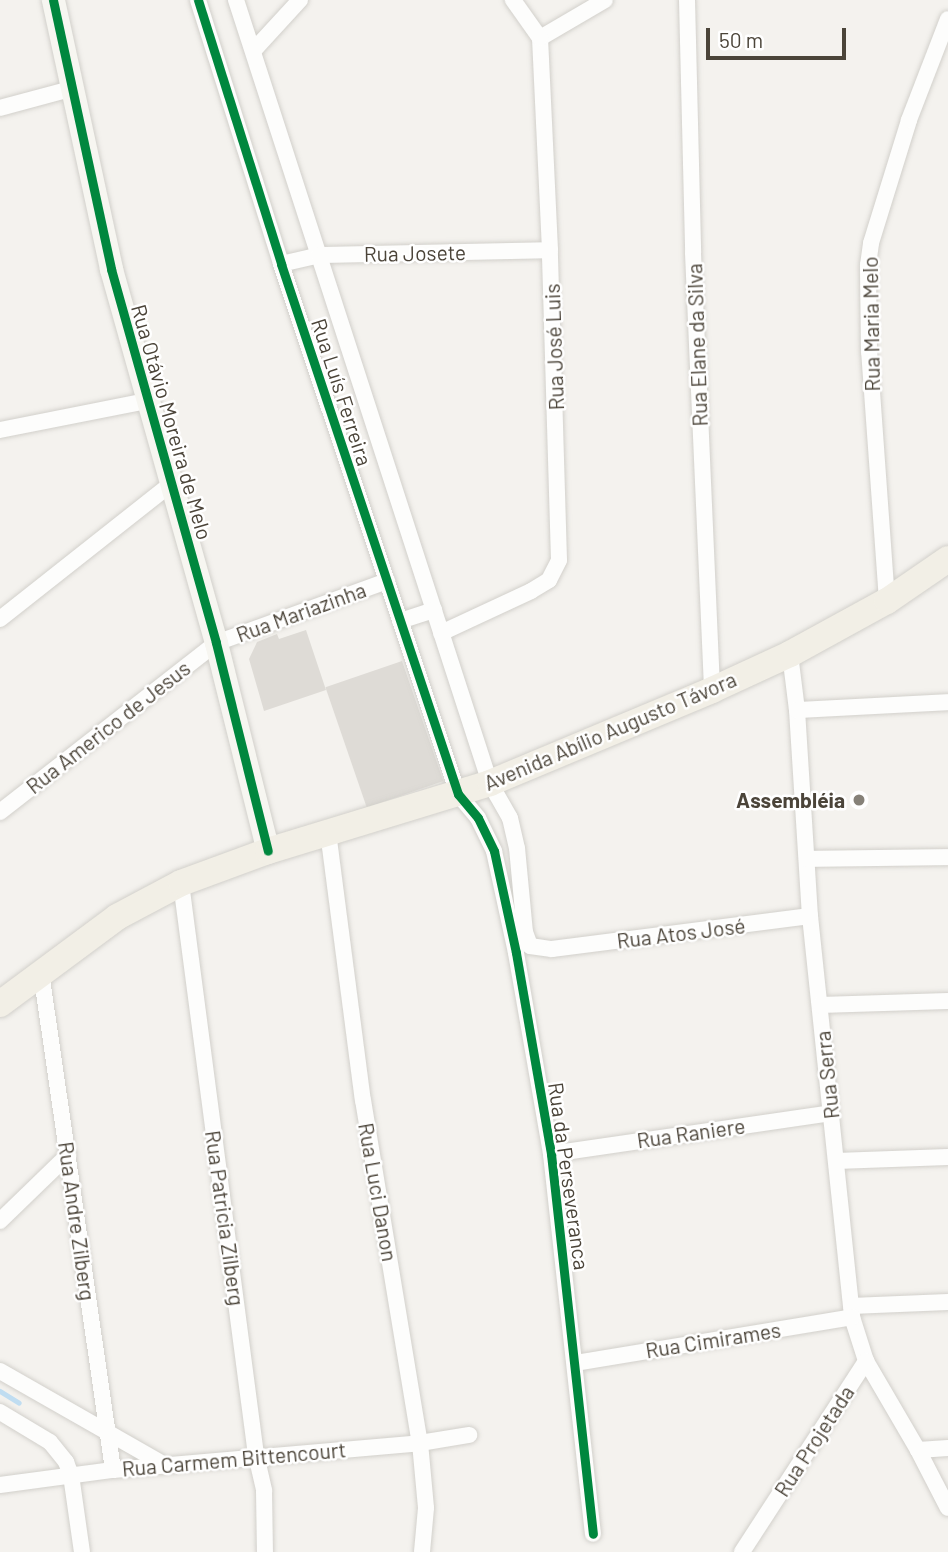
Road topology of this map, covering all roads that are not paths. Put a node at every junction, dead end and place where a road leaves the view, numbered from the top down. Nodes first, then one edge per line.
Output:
1 (53, 0) edge
2 (198, 0) edge
3 (236, 0) edge
4 (300, 0) edge
5 (513, 0) edge
6 (605, 0) edge
7 (687, 0) edge
8 (948, 19) edge
9 (540, 38) junction
10 (254, 50) junction
11 (74, 88) junction
12 (0, 108) edge
13 (550, 250) junction
14 (319, 255) junction
15 (281, 264) junction
16 (147, 401) junction
17 (0, 430) edge
18 (171, 484) junction
19 (948, 559) edge
20 (387, 581) junction
21 (887, 601) junction
22 (434, 610) junction
23 (0, 619) edge
24 (400, 621) junction
25 (441, 633) junction
26 (216, 643) junction
27 (790, 654) junction
28 (712, 690) junction
29 (948, 702) edge
30 (797, 710) junction
31 (490, 783) junction
32 (458, 794) junction
33 (0, 812) edge
34 (328, 832) junction
35 (268, 851) junction
36 (948, 857) edge
37 (807, 859) junction
38 (181, 883) junction
39 (810, 916) junction
40 (552, 949) joint
41 (41, 972) junction
42 (948, 1001) edge
43 (0, 1004) edge
44 (820, 1005) junction
45 (831, 1113) junction
46 (551, 1154) junction
47 (68, 1155) junction
48 (948, 1157) edge
49 (836, 1161) junction
50 (0, 1221) edge
51 (948, 1303) edge
52 (851, 1312) junction
53 (866, 1361) junction
54 (575, 1363) junction
55 (0, 1371) edge
56 (0, 1412) edge
57 (107, 1431) junction
58 (469, 1435) dead end
59 (420, 1443) junction
60 (948, 1448) edge
61 (918, 1450) junction
62 (256, 1455) junction
63 (165, 1465) junction
64 (113, 1470) junction
65 (71, 1475) junction
66 (0, 1485) edge
67 (948, 1508) edge
68 (593, 1534) dead end
69 (82, 1552) edge
70 (265, 1552) edge
71 (422, 1552) edge
72 (742, 1552) edge

1 - 11 street, Rua Otávio Moreira de Melo
2 - 15 street, Rua Luís Ferreira
3 - 10 street, Rua Luís Ferreira
4 - 10 street
5 - 9 street
6 - 9 street
7 - 28 street, Rua Elane da Silva
8 - 21 street, Rua Maria Melo
9 - 13 street, Rua José Luis
10 - 14 street, Rua Luís Ferreira
11 - 12 street
11 - 16 street, Rua Otávio Moreira de Melo
13 - 14 street, Rua Josete
13 - 25 street, Rua José Luis
14 - 15 street, Rua Josete
14 - 22 street, Rua Luís Ferreira
15 - 20 street, Rua Luís Ferreira
16 - 17 street
16 - 18 street, Rua Otávio Moreira de Melo
18 - 23 street
18 - 26 street, Rua Otávio Moreira de Melo
19 - 21 main road, Avenida Abílio Augusto Távora
20 - 24 street, Rua Luís Ferreira
20 - 26 street, Rua Mariazinha
21 - 27 main road, Avenida Abílio Augusto Távora
22 - 24 street
22 - 25 street, Rua Luís Ferreira
24 - 32 street, Rua Luís Ferreira
25 - 31 street, Rua Luís Ferreira
26 - 33 street, Rua Americo de Jesus
26 - 35 street, Rua Otávio Moreira de Melo
27 - 28 main road, Avenida Abílio Augusto Távora
27 - 30 street, Rua Serra
28 - 31 main road, Avenida Abílio Augusto Távora
29 - 30 street
30 - 37 street, Rua Serra
31 - 32 main road, Avenida Abílio Augusto Távora
31 - 40 street, Rua Luís Ferreira
32 - 34 main road, Avenida Abílio Augusto Távora
32 - 46 street, Rua da Perseveranca
34 - 35 main road, Avenida Abílio Augusto Távora
34 - 59 street, Rua Luci Danon
35 - 38 main road, Avenida Abílio Augusto Távora
36 - 37 street
37 - 39 street, Rua Serra
38 - 41 main road, Avenida Abílio Augusto Távora
38 - 62 street, Rua Patricia Zilberg
39 - 40 street, Rua Atos José
39 - 44 street, Rua Serra
41 - 43 main road, Avenida Abílio Augusto Távora
41 - 47 street, Rua Andre Zilberg
42 - 44 street
44 - 45 street, Rua Serra
45 - 46 street, Rua Raniere
45 - 49 street, Rua Serra
46 - 54 street, Rua da Perseveranca
47 - 50 street
47 - 57 street, Rua Andre Zilberg
48 - 49 street
49 - 52 street, Rua Serra
51 - 52 street, Rua Cimirames
52 - 53 street, Rua Serra
52 - 54 street, Rua Cimirames
53 - 61 street, Rua Serra
53 - 72 street, Rua Projetada
54 - 68 street, Rua da Perseveranca
55 - 57 street
56 - 65 street
57 - 63 street
57 - 64 street, Rua Andre Zilberg
58 - 59 street, Rua Carmem Bittencourt
59 - 62 street, Rua Carmem Bittencourt
59 - 71 street, Rua Luci Danon
60 - 61 street
61 - 67 street, Rua Serra
62 - 63 street, Rua Carmem Bittencourt
62 - 70 street, Rua Patricia Zilberg
63 - 64 street, Rua Carmem Bittencourt
64 - 65 street, Rua Carmem Bittencourt
65 - 66 street, Rua Carmem Bittencourt
65 - 69 street

